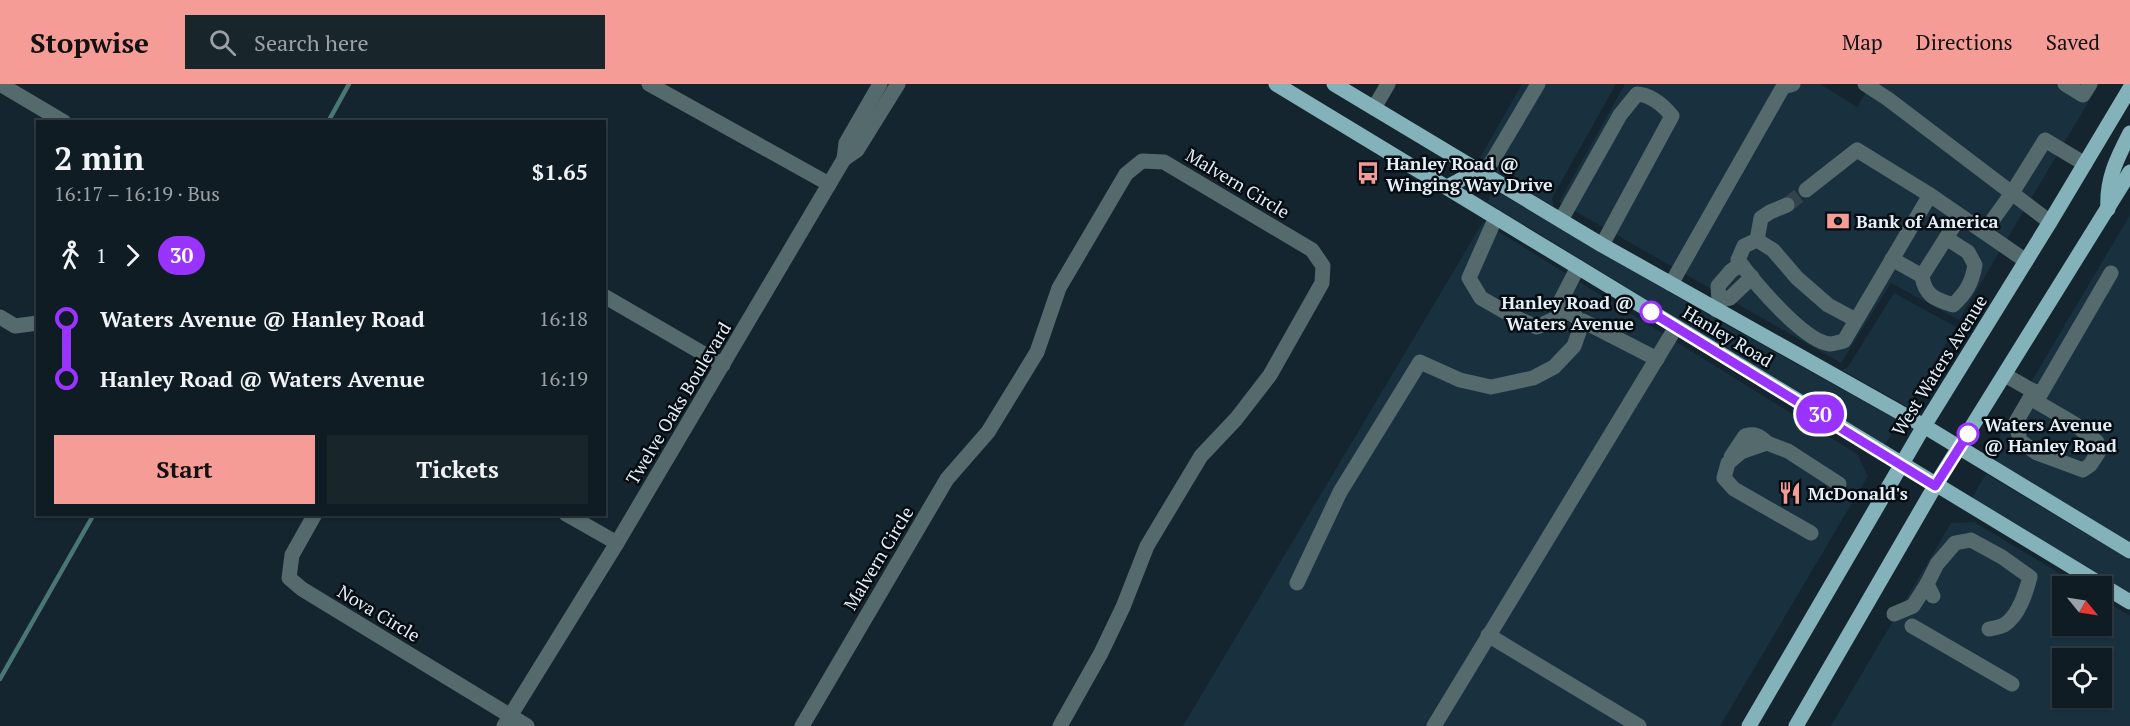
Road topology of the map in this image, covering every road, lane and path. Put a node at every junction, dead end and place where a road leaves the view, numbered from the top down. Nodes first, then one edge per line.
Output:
1 (0, 84) edge
2 (649, 84) edge
3 (880, 84) edge
4 (898, 84) edge
5 (1276, 84) edge
6 (1334, 84) edge
7 (1388, 84) edge
8 (1538, 84) edge
9 (1793, 84) edge
10 (1865, 84) edge
11 (2065, 84) edge
12 (2090, 84) edge
13 (2130, 88) edge
14 (1374, 108) junction
15 (61, 120) edge
16 (2130, 133) edge
17 (844, 159) junction
18 (2085, 164) junction
19 (2130, 172) edge
20 (1481, 173) junction
21 (829, 184) junction
22 (1447, 187) junction
23 (1806, 190) tunnel mouth
24 (2013, 194) junction
25 (1930, 195) junction
26 (1787, 205) tunnel mouth
27 (2108, 209) junction
28 (1960, 216) junction
29 (1496, 217) junction
30 (1561, 220) junction
31 (2050, 222) junction
32 (1984, 232) junction
33 (1946, 238) junction
34 (1757, 240) junction
35 (1602, 244) junction
36 (1892, 259) junction
37 (2026, 261) junction
38 (1741, 264) junction
39 (1578, 267) junction
40 (2111, 273) dead end
41 (1922, 276) junction
42 (1752, 277) junction
43 (1671, 284) junction
44 (606, 297) edge
45 (1718, 305) junction
46 (1569, 312) junction
47 (0, 317) edge
48 (1857, 320) junction
49 (1582, 321) junction
50 (36, 323) edge
51 (1676, 327) junction
52 (1657, 359) junction
53 (723, 365) junction
54 (2005, 375) junction
55 (2034, 395) junction
56 (1924, 426) junction
57 (1959, 448) junction
58 (1902, 464) junction
59 (1839, 484) dead end
60 (1935, 486) junction
61 (314, 516) edge
62 (570, 516) edge
63 (1812, 533) dead end
64 (617, 543) junction
65 (2130, 551) edge
66 (1297, 583) dead end
67 (2130, 602) edge
68 (1894, 614) dead end
69 (1912, 626) dead end
70 (1989, 629) dead end
71 (1488, 635) junction
72 (2012, 684) dead end
73 (507, 721) edge
74 (527, 726) edge
75 (802, 726) edge
76 (1060, 726) edge
77 (1434, 726) edge
78 (1639, 726) edge
79 (1749, 726) edge
80 (1796, 726) edge

1 - 15 street
2 - 21 street
3 - 17 street, Twelve Oaks Boulevard
4 - 17 street, Twelve Oaks Boulevard
5 - 22 main road, Hanley Road
6 - 14 main road, Hanley Road
7 - 14 street
8 - 20 street
9 - 43 street
10 - 24 street
11 - 12 street
13 - 18 main road, West Waters Avenue
14 - 20 main road, Hanley Road
16 - 27 main road
17 - 21 street, Twelve Oaks Boulevard
18 - 24 street
18 - 31 main road, West Waters Avenue
19 - 27 main road
20 - 22 main road
20 - 30 main road, Hanley Road
21 - 53 street, Twelve Oaks Boulevard
22 - 29 main road, Hanley Road
23 - 25 street
24 - 31 street
24 - 32 street
25 - 28 street
25 - 36 street
26 - 34 street
27 - 54 main road
28 - 32 street
28 - 33 street
29 - 39 main road, Hanley Road
29 - 46 street
30 - 35 main road, Hanley Road
30 - 35 street
31 - 37 main road, West Waters Avenue
32 - 37 street
33 - 41 street
33 - 41 street
34 - 38 street
34 - 48 street
35 - 43 main road, Hanley Road
36 - 41 street
36 - 48 street
37 - 56 main road, West Waters Avenue
38 - 42 street
38 - 45 street
39 - 46 street
39 - 51 main road, Hanley Road
40 - 55 street
42 - 45 street
42 - 48 street
43 - 45 main road, Hanley Road
44 - 53 street
45 - 56 main road, Hanley Road
46 - 49 street
47 - 50 street
49 - 52 street
49 - 66 street
51 - 52 street
51 - 58 main road, Hanley Road
52 - 71 street
53 - 64 street, Twelve Oaks Boulevard
54 - 55 street
54 - 57 main road
55 - 55 street
56 - 57 main road, Hanley Road
56 - 58 main road, West Waters Avenue
57 - 60 main road
57 - 65 main road, Hanley Road
58 - 60 main road, Hanley Road
58 - 79 main road, West Waters Avenue
59 - 63 street
60 - 67 main road, Hanley Road
60 - 80 main road
61 - 73 street, Nova Circle
62 - 64 street
64 - 73 street, Twelve Oaks Boulevard
68 - 70 street
69 - 72 street
71 - 77 street
71 - 78 street
73 - 74 street
75 - 76 street, Malvern Circle

